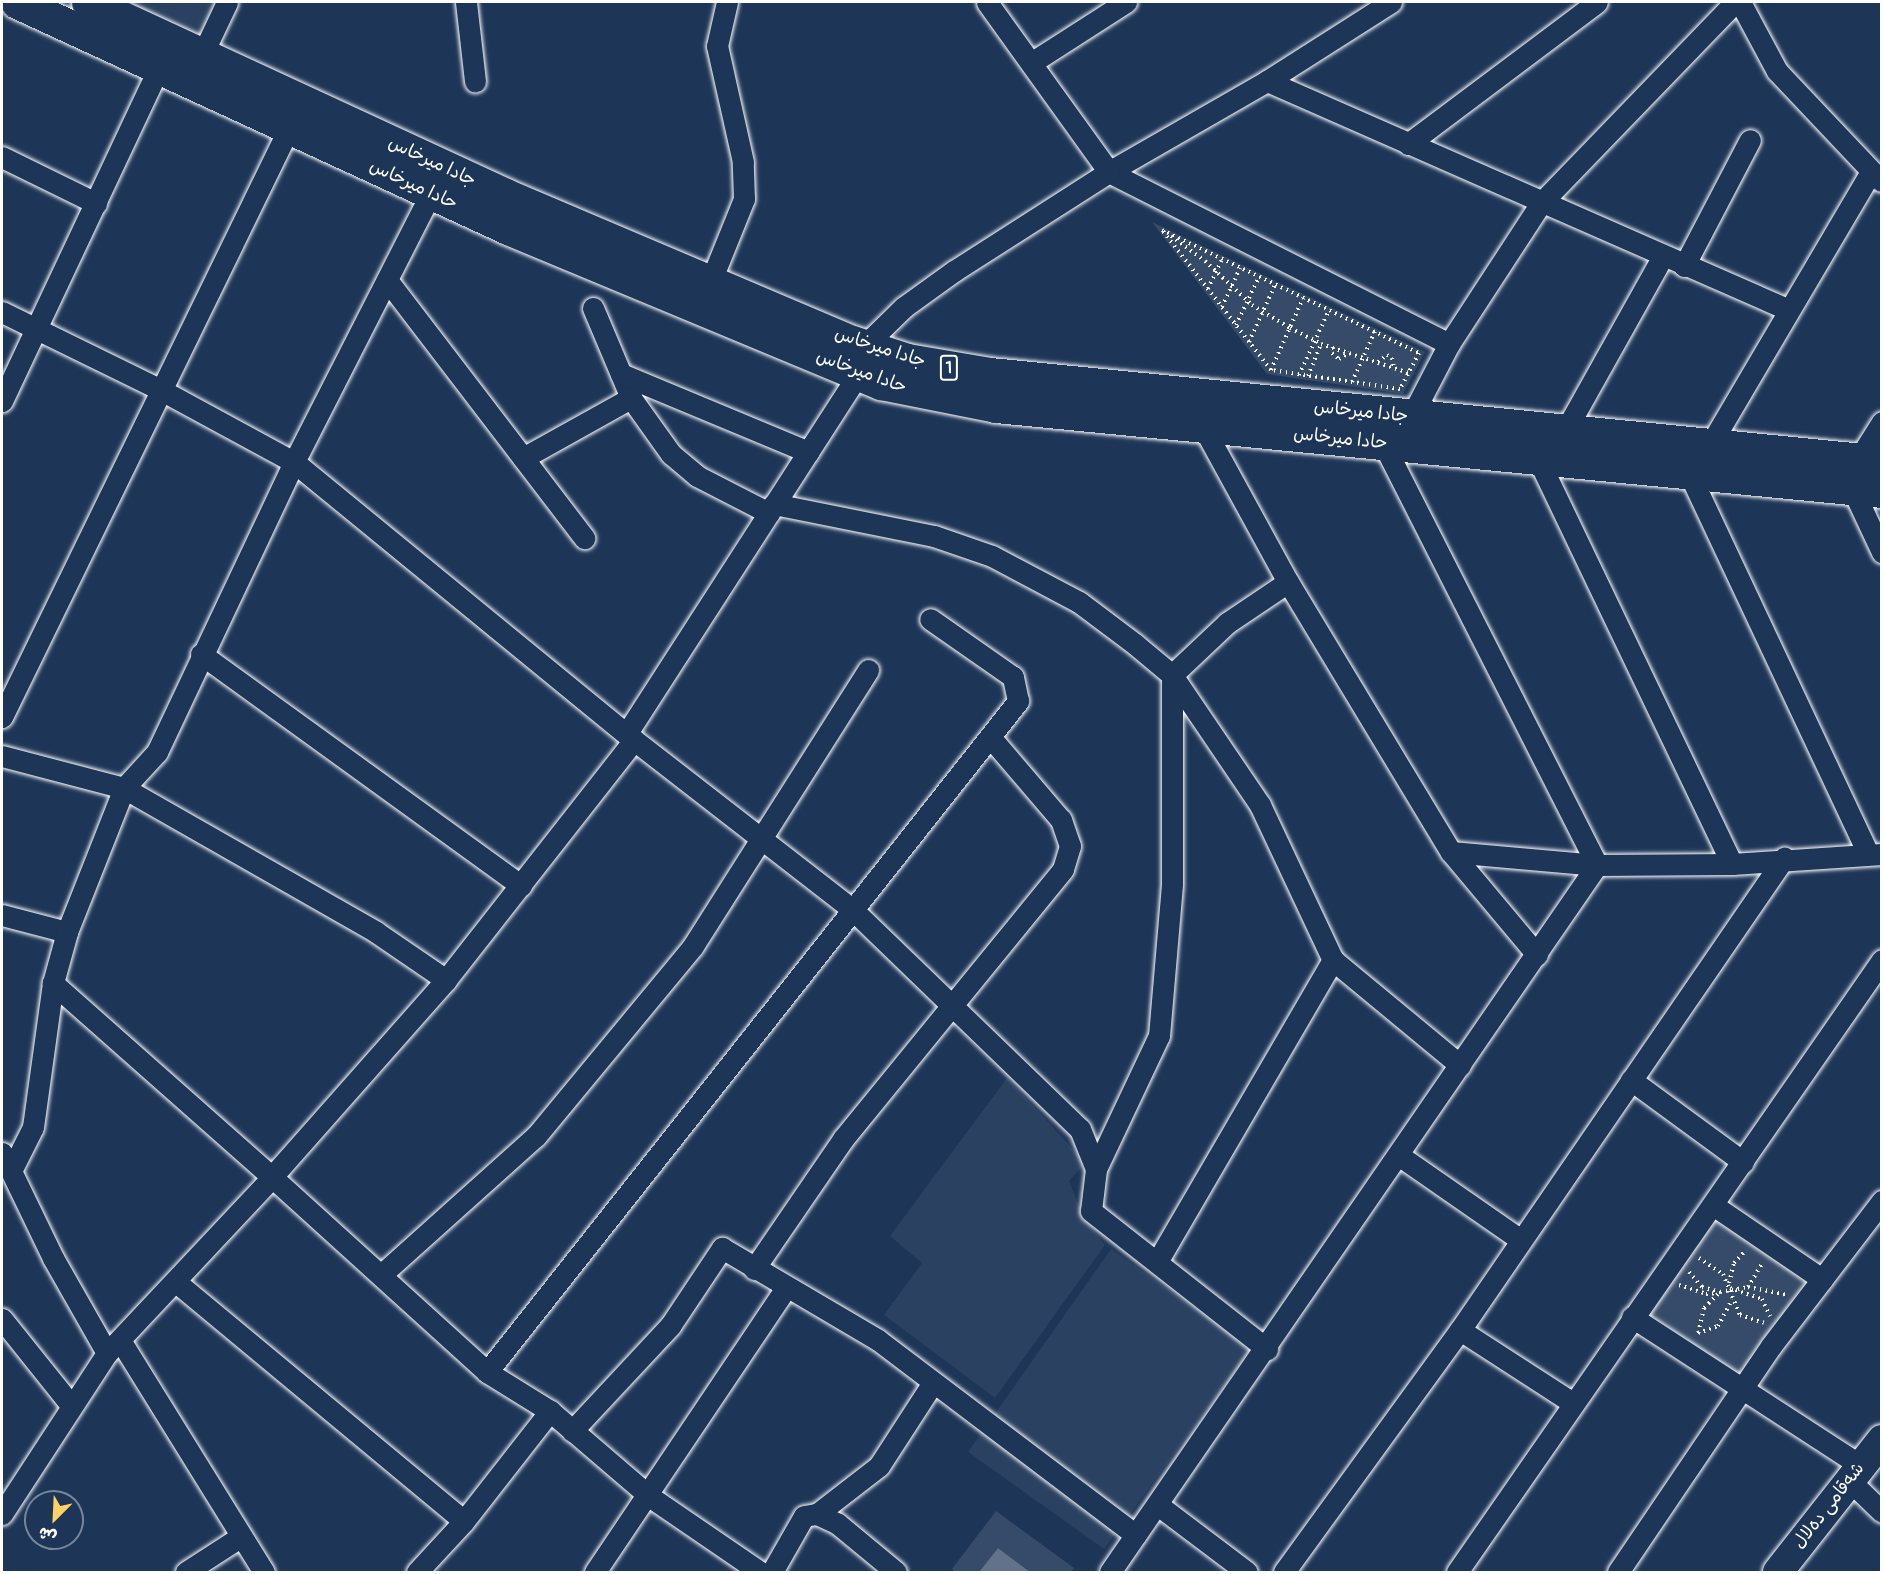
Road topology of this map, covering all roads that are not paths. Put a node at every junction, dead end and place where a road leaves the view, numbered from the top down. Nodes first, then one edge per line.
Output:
1 (17, 2) edge
2 (88, 2) edge
3 (227, 2) edge
4 (466, 2) edge
5 (727, 2) edge
6 (987, 2) edge
7 (1126, 2) edge
8 (1391, 2) edge
9 (1597, 2) edge
10 (1735, 2) edge
11 (1740, 2) edge
12 (202, 55) junction
13 (1031, 63) junction
14 (159, 68) junction
15 (475, 81) dead end
16 (1267, 81) junction
17 (289, 128) junction
18 (1750, 140) dead end
19 (1408, 144) junction
20 (2, 157) edge
21 (1109, 172) junction
22 (1876, 177) edge
23 (431, 194) junction
24 (96, 202) junction
25 (1541, 203) junction
26 (1663, 256) junction
27 (1684, 266) junction
28 (387, 280) junction
29 (710, 284) junction
30 (593, 308) dead end
31 (1787, 309) junction
32 (2, 312) edge
33 (36, 328) junction
34 (1449, 344) junction
35 (861, 360) junction
36 (621, 374) junction
37 (163, 391) junction
38 (631, 398) junction
39 (2, 401) edge
40 (1411, 417) junction
41 (1881, 422) edge
42 (1202, 426) junction
43 (1564, 433) junction
44 (1383, 444) junction
45 (1710, 445) junction
46 (808, 452) junction
47 (523, 458) junction
48 (1538, 459) junction
49 (294, 462) junction
50 (1689, 473) junction
51 (1868, 475) edge
52 (771, 509) junction
53 (584, 538) dead end
54 (1881, 552) edge
55 (1288, 582) junction
56 (930, 619) dead end
57 (201, 654) junction
58 (868, 670) dead end
59 (1172, 675) junction
60 (2, 717) edge
61 (631, 736) junction
62 (991, 738) junction
63 (2, 756) edge
64 (124, 788) junction
65 (763, 838) junction
66 (1451, 852) junction
67 (1875, 854) edge
68 (1784, 858) junction
69 (1732, 864) junction
70 (1597, 865) junction
71 (521, 886) junction
72 (853, 910) junction
73 (2, 915) edge
74 (67, 932) junction
75 (1537, 955) junction
76 (1333, 960) junction
77 (1881, 960) edge
78 (446, 980) junction
79 (53, 983) junction
80 (952, 1007) junction
81 (1460, 1065) junction
82 (1631, 1080) junction
83 (1400, 1156) junction
84 (1743, 1161) junction
85 (6, 1162) edge
86 (1096, 1169) junction
87 (272, 1177) junction
88 (1881, 1201) edge
89 (1713, 1205) junction
90 (1521, 1240) junction
91 (1157, 1262) junction
92 (754, 1269) junction
93 (382, 1274) junction
94 (1822, 1279) junction
95 (176, 1282) junction
96 (785, 1289) junction
97 (1632, 1317) junction
98 (2, 1319) edge
99 (1460, 1330) junction
100 (113, 1346) junction
101 (1267, 1348) junction
102 (487, 1372) junction
103 (932, 1384) junction
104 (1743, 1390) junction
105 (70, 1404) junction
106 (1573, 1404) junction
107 (550, 1411) junction
108 (572, 1431) junction
109 (1881, 1440) edge
110 (1854, 1472) junction
111 (649, 1496) junction
112 (1158, 1505) junction
113 (1881, 1512) edge
114 (2, 1514) edge
115 (817, 1514) junction
116 (464, 1521) junction
117 (1136, 1535) junction
118 (240, 1537) junction
119 (186, 1572) edge
120 (264, 1572) edge
121 (417, 1572) edge
122 (595, 1572) edge
123 (759, 1572) edge
124 (772, 1572) edge
125 (896, 1572) edge
126 (1110, 1572) edge
127 (1246, 1572) edge
128 (1284, 1572) edge
129 (1457, 1572) edge
130 (1618, 1572) edge
131 (1778, 1572) edge

1 - 14 main road, حادا ميرخاس
2 - 12 main road, جادا ميرخاس / 1
3 - 12 street
4 - 15 street
5 - 29 street
6 - 13 street
7 - 13 street
8 - 16 street
9 - 19 street
10 - 25 street
11 - 22 street
12 - 29 main road, جادا ميرخاس / 1
13 - 21 street
14 - 17 main road, حادا ميرخاس
14 - 24 street
16 - 19 street
16 - 21 street
17 - 23 main road, حادا ميرخاس
17 - 37 street
18 - 27 street
19 - 25 street
20 - 24 street
21 - 34 street
21 - 35 street
22 - 31 street
23 - 28 street
23 - 35 main road, حادا ميرخاس
24 - 33 street
25 - 26 street
25 - 34 street
26 - 27 street
26 - 43 street
27 - 31 street
28 - 47 street
28 - 49 street
29 - 35 main road, جادا ميرخاس / 1
30 - 36 street
31 - 45 street
32 - 33 street
33 - 37 street
33 - 39 street
34 - 40 street
35 - 40 main road, جادا ميرخاس / 1
35 - 42 main road, حادا ميرخاس
35 - 46 street
36 - 38 street
36 - 46 street
37 - 49 street
37 - 60 street
38 - 47 street
38 - 52 street
40 - 43 main road, جادا ميرخاس / 1
41 - 51 street
42 - 44 main road, حادا ميرخاس
42 - 55 street
43 - 45 main road, جادا ميرخاس / 1
44 - 48 main road, حادا ميرخاس
44 - 70 street
45 - 51 main road, جادا ميرخاس / 1
46 - 52 street
47 - 53 street
48 - 50 main road, حادا ميرخاس
48 - 69 street
49 - 57 street
49 - 61 street
50 - 51 main road, حادا ميرخاس
50 - 67 street
51 - 54 street
52 - 59 street
52 - 61 street
55 - 59 street
55 - 66 street
56 - 62 street
57 - 64 street
57 - 71 street
58 - 65 street
59 - 76 street
59 - 86 street
61 - 65 street
61 - 71 street
62 - 72 street
62 - 80 street
63 - 64 street
64 - 74 street
64 - 78 street
65 - 72 street
65 - 93 street
66 - 70 street
66 - 75 street
67 - 68 street
68 - 69 street
68 - 82 street
69 - 70 street
70 - 75 street
71 - 78 street
72 - 80 street
72 - 102 street
73 - 74 street
74 - 79 street
75 - 81 street
76 - 81 street
76 - 91 street
77 - 84 street
78 - 87 street
79 - 85 street
79 - 87 street
80 - 86 street
80 - 92 street
81 - 83 street
82 - 84 street
82 - 90 street
83 - 90 street
83 - 101 street
84 - 89 street
85 - 100 street
86 - 91 street
87 - 93 street
87 - 95 street
88 - 94 street
89 - 94 street
89 - 97 street
90 - 99 street
91 - 101 street
92 - 96 street
92 - 108 street
93 - 102 street
94 - 104 street
95 - 100 street
95 - 116 street
96 - 103 street
96 - 111 street
97 - 104 street
97 - 106 street
98 - 105 street
99 - 106 street
99 - 128 street
100 - 105 street
100 - 118 street
101 - 112 street
102 - 107 street
103 - 115 street
103 - 117 street
104 - 110 street
104 - 130 street
105 - 114 street
106 - 129 street
107 - 108 street
107 - 116 street
108 - 111 street
109 - 110 main road, شەقامی دەلال
110 - 113 street
110 - 131 main road, شەقامی دەلال
111 - 122 street
111 - 123 street
112 - 117 street
112 - 127 street
115 - 124 street
115 - 125 street
116 - 121 street
117 - 126 street
118 - 119 street
118 - 120 street

